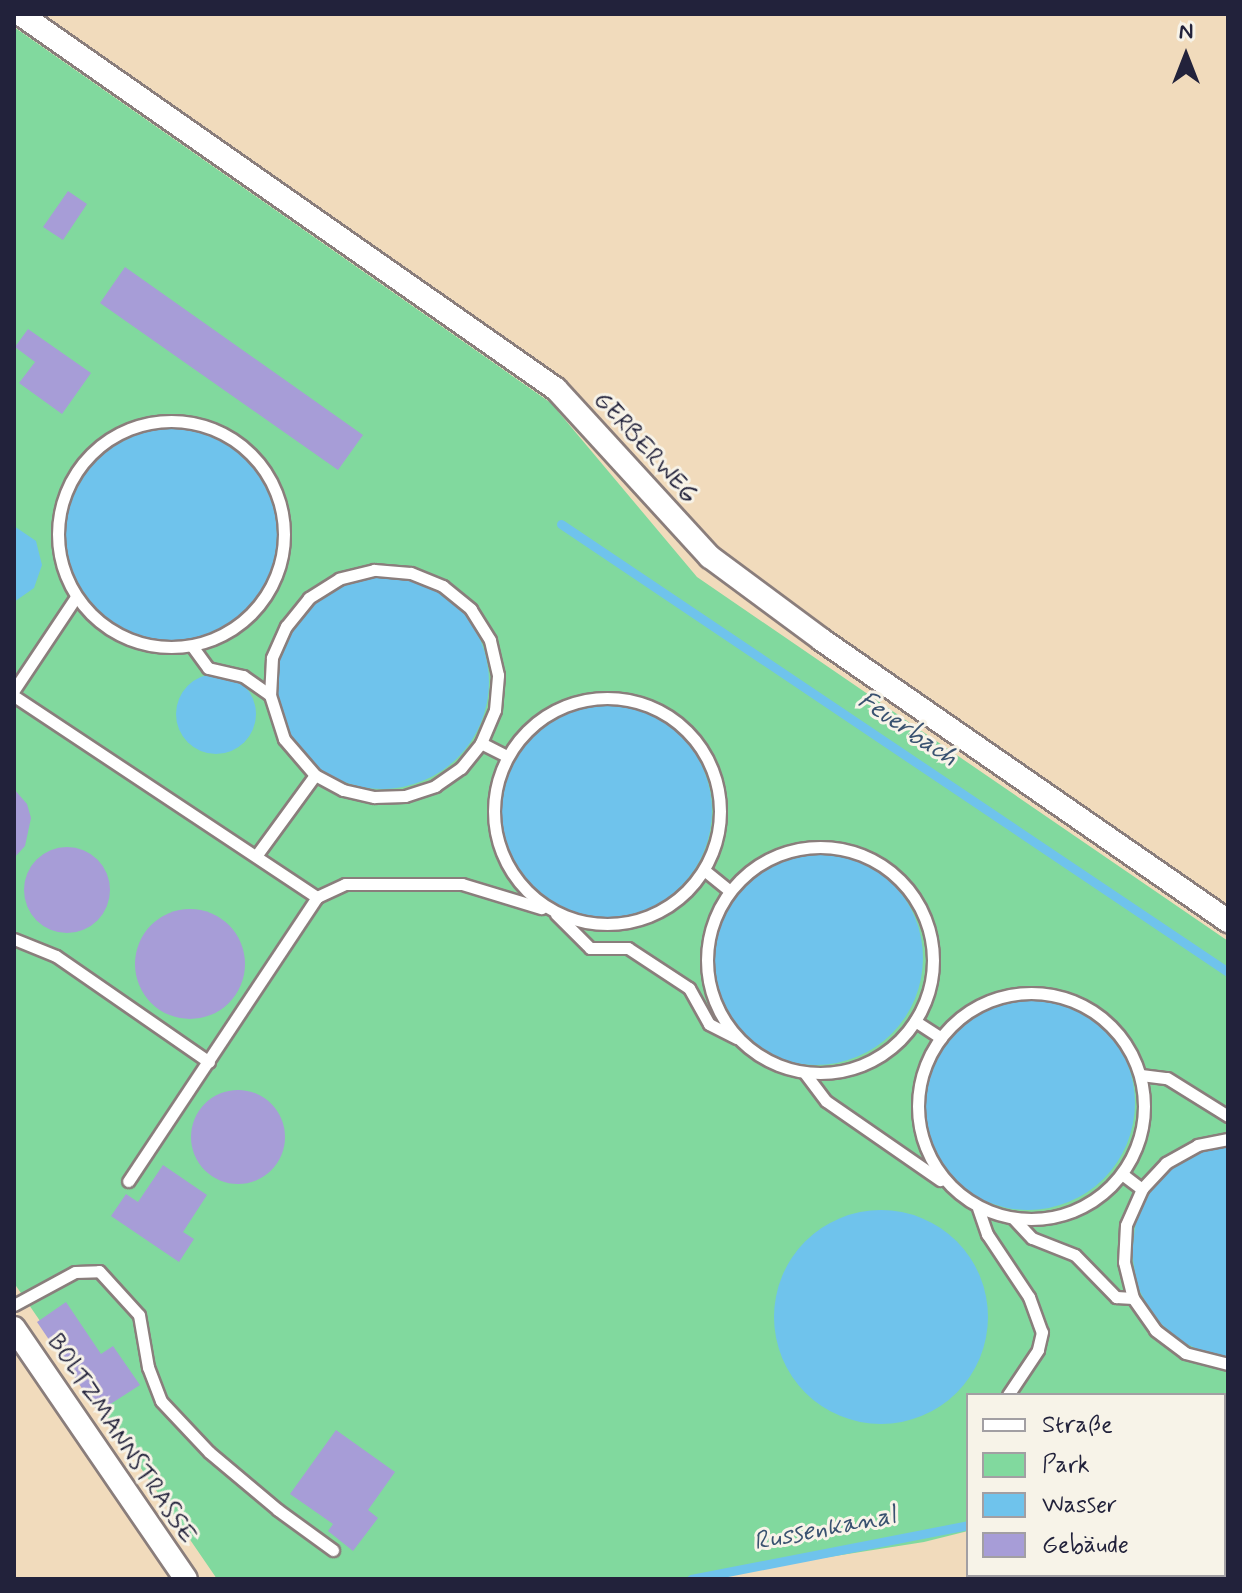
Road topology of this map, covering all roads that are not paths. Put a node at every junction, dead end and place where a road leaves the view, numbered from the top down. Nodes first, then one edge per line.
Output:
1 (20, 14) edge
2 (76, 597) junction
3 (192, 646) junction
4 (14, 693) edge
5 (270, 695) junction
6 (481, 743) junction
7 (507, 756) junction
8 (315, 775) junction
9 (256, 856) junction
10 (704, 870) junction
11 (730, 891) junction
12 (317, 897) junction
13 (554, 912) junction
14 (1228, 921) edge
15 (14, 939) edge
16 (915, 1021) junction
17 (737, 1038) junction
18 (941, 1038) junction
19 (209, 1062) junction
20 (804, 1072) junction
21 (1141, 1075) junction
22 (1228, 1116) edge
23 (1228, 1139) edge
24 (1122, 1174) junction
25 (128, 1181) dead end
26 (948, 1185) junction
27 (1142, 1189) junction
28 (978, 1208) junction
29 (1014, 1219) junction
30 (1133, 1298) junction
31 (14, 1305) edge
32 (14, 1328) edge
33 (1228, 1364) edge
34 (1009, 1393) edge
35 (333, 1550) dead end
36 (186, 1579) edge

1 - 14 street, GERBERWEG
2 - 3 lane
2 - 3 lane
2 - 4 lane
3 - 5 lane
4 - 9 lane
5 - 6 lane
5 - 8 lane
6 - 7 lane
6 - 8 lane
7 - 10 lane
7 - 13 lane
8 - 9 lane
9 - 12 lane
10 - 11 lane
10 - 13 lane
11 - 16 lane
11 - 17 lane
12 - 13 lane
12 - 19 lane
13 - 17 lane
15 - 19 lane
16 - 18 lane
16 - 20 lane
17 - 20 lane
18 - 21 lane
18 - 26 lane
19 - 25 lane
20 - 26 lane
21 - 22 lane
21 - 24 lane
23 - 27 lane
24 - 27 lane
24 - 29 lane
26 - 28 lane
27 - 30 lane
28 - 29 lane
28 - 34 lane
29 - 30 lane
30 - 33 lane
31 - 35 lane
32 - 36 street, BOLTZMANNSTRASSE

